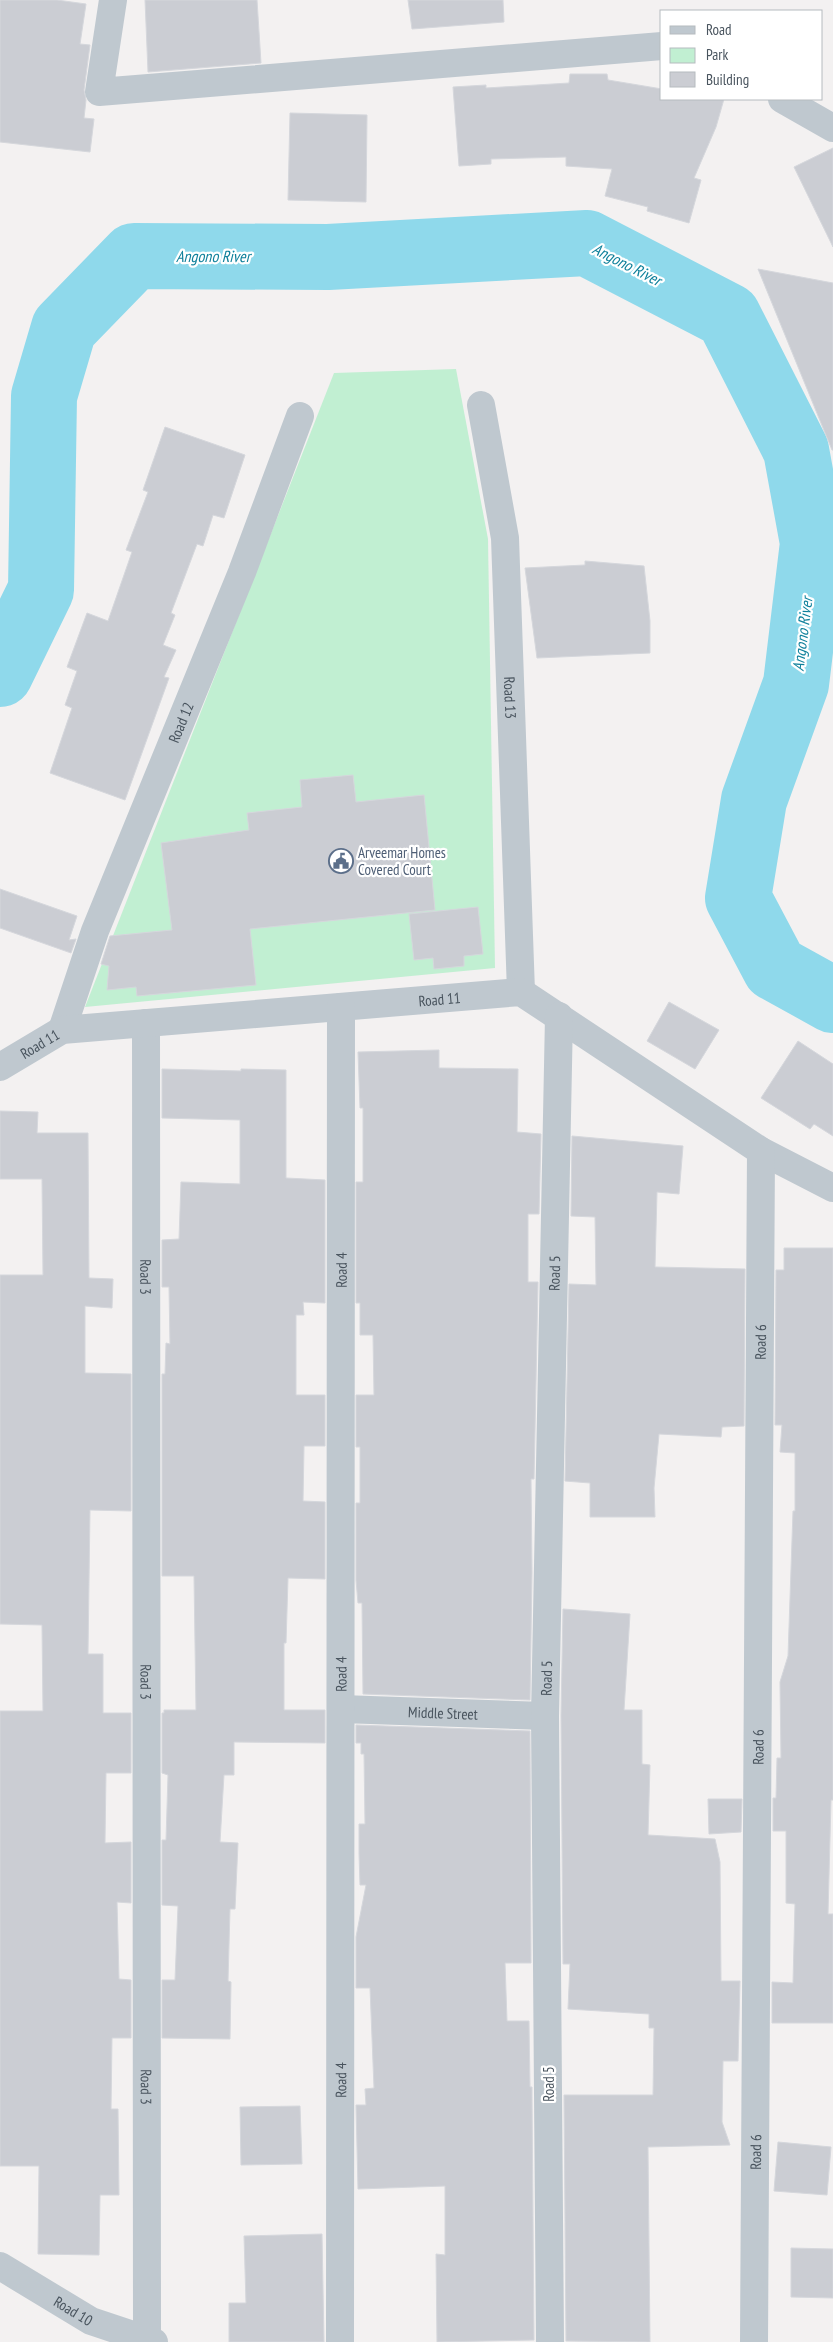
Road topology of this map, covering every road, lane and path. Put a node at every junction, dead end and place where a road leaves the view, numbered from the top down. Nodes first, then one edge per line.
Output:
1 (113, 0) edge
2 (660, 46) edge
3 (784, 100) edge
4 (833, 128) edge
5 (481, 405) dead end
6 (300, 416) dead end
7 (521, 992) junction
8 (341, 1007) junction
9 (559, 1016) junction
10 (146, 1023) junction
11 (62, 1030) junction
12 (0, 1067) edge
13 (761, 1151) junction
14 (833, 1188) edge
15 (341, 1709) junction
16 (545, 1716) junction
17 (0, 2266) edge
18 (151, 2341) edge
19 (340, 2342) edge
20 (550, 2342) edge
21 (754, 2342) edge

1 - 2 street
3 - 4 street
5 - 7 street, Road 13
6 - 11 street, Road 12
7 - 8 street, Road 11
7 - 9 street
8 - 10 street, Road 11
8 - 15 street, Road 4
9 - 13 street
9 - 16 street, Road 5
10 - 11 street, Road 11
10 - 18 street, Road 3
11 - 12 street, Road 11
13 - 14 street
13 - 21 street, Road 6
15 - 16 street, Middle Street
15 - 19 street, Road 4
16 - 20 street, Road 5
17 - 18 street, Road 10

